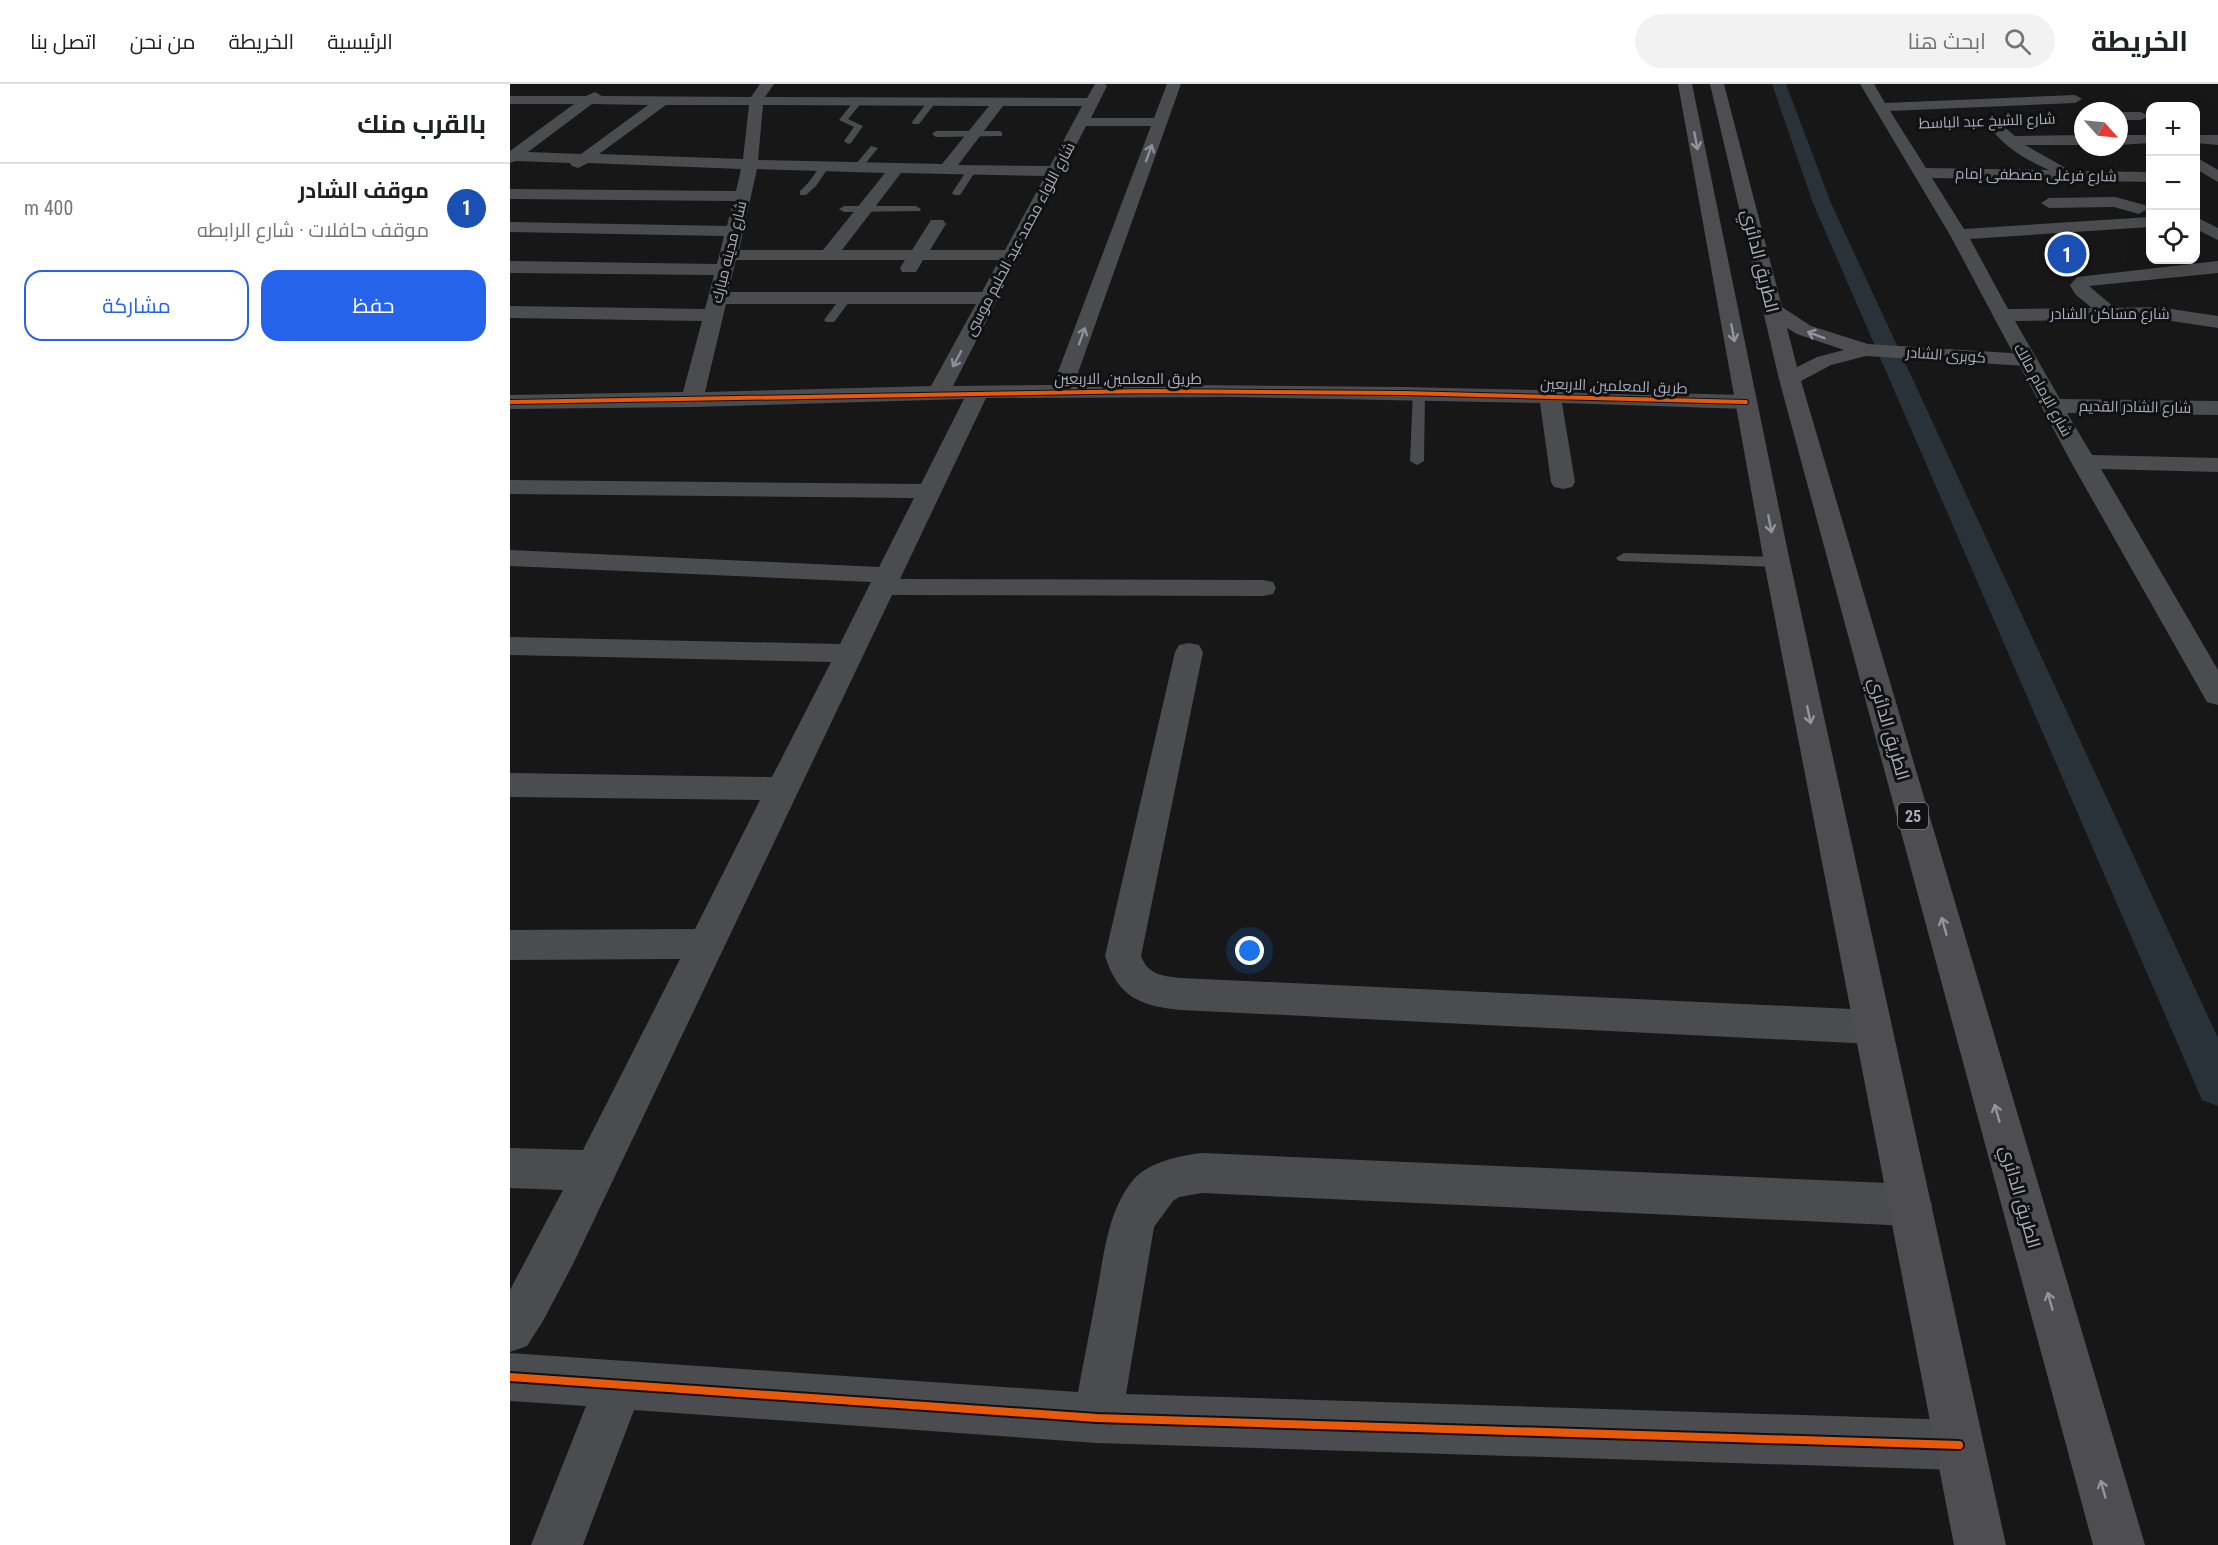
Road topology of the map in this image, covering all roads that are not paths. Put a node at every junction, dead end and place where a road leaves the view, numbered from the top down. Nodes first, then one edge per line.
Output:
1 (610, 84) edge
2 (650, 84) edge
3 (724, 84) edge
4 (767, 84) edge
5 (927, 84) edge
6 (1040, 84) edge
7 (1101, 84) edge
8 (1174, 84) edge
9 (1685, 84) edge
10 (1717, 84) edge
11 (2078, 96) edge
12 (590, 100) junction
13 (630, 100) junction
14 (663, 100) junction
15 (512, 101) edge
16 (707, 101) junction
17 (757, 102) junction
18 (858, 102) junction
19 (915, 102) junction
20 (932, 102) junction
21 (999, 102) junction
22 (1028, 102) junction
23 (1091, 102) junction
24 (1882, 102) edge
25 (2128, 116) edge
26 (2141, 116) dead end
27 (916, 122) dead end
28 (1081, 122) junction
29 (1160, 122) junction
30 (544, 133) junction
31 (566, 133) dead end
32 (598, 133) dead end
33 (619, 133) junction
34 (936, 134) dead end
35 (974, 134) junction
36 (999, 134) dead end
37 (2074, 139) edge
38 (2146, 139) edge
39 (2200, 139) edge
40 (2128, 140) edge
41 (2218, 140) edge
42 (848, 141) dead end
43 (874, 148) dead end
44 (511, 157) edge
45 (585, 158) junction
46 (2108, 160) dead end
47 (750, 164) junction
48 (2200, 165) edge
49 (824, 167) junction
50 (858, 167) junction
51 (897, 168) junction
52 (947, 169) junction
53 (972, 169) junction
54 (1055, 171) junction
55 (1921, 172) junction
56 (2071, 176) junction
57 (2200, 177) edge
58 (2218, 177) edge
59 (2143, 178) edge
60 (803, 193) dead end
61 (957, 193) dead end
62 (510, 194) edge
63 (538, 194) junction
64 (743, 196) junction
65 (2049, 203) dead end
66 (844, 209) dead end
67 (865, 209) junction
68 (916, 209) dead end
69 (2146, 211) edge
70 (2218, 219) edge
71 (2200, 220) edge
72 (2146, 222) edge
73 (2200, 223) edge
74 (937, 224) dead end
75 (510, 227) edge
76 (734, 231) junction
77 (1959, 235) junction
78 (2218, 236) edge
79 (917, 255) junction
80 (1011, 255) junction
81 (726, 262) junction
82 (830, 266) junction
83 (510, 267) edge
84 (2218, 267) edge
85 (810, 298) junction
86 (846, 298) junction
87 (890, 298) junction
88 (989, 298) junction
89 (715, 307) junction
90 (1771, 309) junction
91 (510, 312) edge
92 (2111, 314) junction
93 (2001, 315) junction
94 (830, 320) dead end
95 (2218, 322) edge
96 (1866, 350) junction
97 (2026, 360) junction
98 (1790, 379) junction
99 (1062, 391) junction
100 (1419, 392) junction
101 (978, 393) junction
102 (938, 394) junction
103 (1550, 396) junction
104 (692, 400) junction
105 (510, 402) edge
106 (1746, 402) junction
107 (2052, 406) junction
108 (2218, 408) edge
109 (1417, 461) dead end
110 (2084, 462) junction
111 (2218, 465) edge
112 (1563, 482) dead end
113 (510, 488) edge
114 (930, 491) junction
115 (510, 558) edge
116 (1624, 558) dead end
117 (1777, 562) junction
118 (885, 581) junction
119 (1263, 588) dead end
120 (510, 646) edge
121 (1189, 652) dead end
122 (850, 653) junction
123 (2218, 696) edge
124 (510, 785) edge
125 (783, 789) junction
126 (707, 944) junction
127 (510, 945) edge
128 (1873, 1027) junction
129 (510, 1168) edge
130 (595, 1171) junction
131 (1910, 1205) junction
132 (510, 1329) edge
133 (510, 1377) edge
134 (619, 1384) junction
135 (1097, 1418) junction
136 (1959, 1445) junction
137 (557, 1545) edge
138 (1980, 1545) edge
139 (2119, 1545) edge

1 - 12 street
2 - 13 street
3 - 16 street
4 - 17 street
5 - 19 street
6 - 22 street
7 - 23 street, شارع اللواء محمد عبد الحليم موسى
8 - 29 street
9 -> 106 highway, الطريق الدائري
10 - 90 highway, الطريق الدائري / 25
11 - 24 street
12 - 13 street
12 - 15 street
12 - 30 street
13 - 14 street
14 - 16 street
14 - 33 street
16 - 17 street
17 - 18 street
17 - 47 street, شارع مدينه مبارك
18 - 19 street
18 - 42 lane
19 - 20 street
20 - 21 street
20 - 27 lane
21 - 22 street
21 - 35 street
22 - 23 street
23 - 28 street, شارع اللواء محمد عبد الحليم موسى
24 - 55 street, شارع الإمام مالك
25 - 26 street
28 - 29 street
28 - 54 street, شارع اللواء محمد عبد الحليم موسى
99 -> 29 street
30 - 31 street
30 - 44 street
32 - 33 street
33 - 45 street
34 - 35 lane
35 - 36 lane
35 - 52 street
37 - 56 street
38 - 40 street
39 - 41 street
43 - 50 lane
44 - 45 street
45 - 47 street
45 - 63 street
46 - 59 street
47 - 49 street
47 - 64 street, شارع مدينه مبارك
48 - 58 street
49 - 50 street
49 - 60 lane
50 - 51 street
51 - 52 street
51 - 67 street
52 - 53 street
53 - 54 street
53 - 61 lane
54 - 80 street, شارع اللواء محمد عبد الحليم موسى
55 - 56 street, شارع فرغلى مصطفى إمام
55 - 77 street, شارع الإمام مالك
56 - 59 street, شارع فرغلى مصطفى إمام
57 - 58 street
62 - 63 street
63 - 64 street
64 - 76 street, شارع مدينه مبارك
65 - 69 street
66 - 67 lane
67 - 68 lane
67 - 82 street
70 - 71 street
72 - 77 street
73 - 78 street
74 - 79 street
75 - 76 street
76 - 81 street, شارع مدينه مبارك
77 - 93 street, شارع الإمام مالك
79 - 80 street
79 - 82 street
79 - 87 street
80 - 88 street, شارع اللواء محمد عبد الحليم موسى
81 - 82 street
81 - 83 street
81 - 89 street, شارع مدينه مبارك
82 - 85 street
84 - 92 street
85 - 86 street
85 - 89 street
86 - 87 street
86 - 94 lane
87 - 88 street
88 -> 102 street, شارع اللواء محمد عبد الحليم موسى
89 - 91 street
89 - 104 street, شارع مدينه مبارك
96 -> 90 highway, كوبرى الشادر
90 - 98 highway, الطريق الدائري / 25
92 - 93 street, شارع مساكن الشادر
92 - 95 street, شارع مساكن الشادر
93 - 97 street, شارع الإمام مالك
96 - 97 highway, كوبرى الشادر
96 - 98 highway, كوبرى الشادر
97 - 107 street, شارع الإمام مالك
139 -> 98 highway, الطريق الدائري / 25
99 - 100 street, طريق المعلمين, الاربعين
99 - 101 street, طريق المعلمين, الاربعين
100 - 103 street, طريق المعلمين, الاربعين
100 - 109 lane
101 - 102 street, طريق المعلمين, الاربعين
101 - 114 street
102 - 104 street, طريق المعلمين, الاربعين
103 - 106 street, طريق المعلمين, الاربعين
103 - 112 street
104 - 105 street, طريق المعلمين, الاربعين
106 -> 117 highway, الطريق الدائري
107 - 108 street, شارع الشادر القديم
107 - 110 street, شارع الإمام مالك
110 - 111 street
110 - 123 street, شارع الإمام مالك
113 - 114 street
114 - 118 street
115 - 118 street
116 - 117 lane
117 -> 128 highway, الطريق الدائري
118 - 119 street
118 - 122 street
120 - 122 street
121 - 128 street
122 - 125 street
124 - 125 street
125 - 126 street
126 - 127 street
126 - 130 street
128 - 131 highway, الطريق الدائري
129 - 130 street
130 - 132 street
131 - 135 street
131 - 136 highway, الطريق الدائري
133 - 134 street
134 - 135 street
134 - 137 street
135 - 136 street
136 - 138 highway, الطريق الدائري

